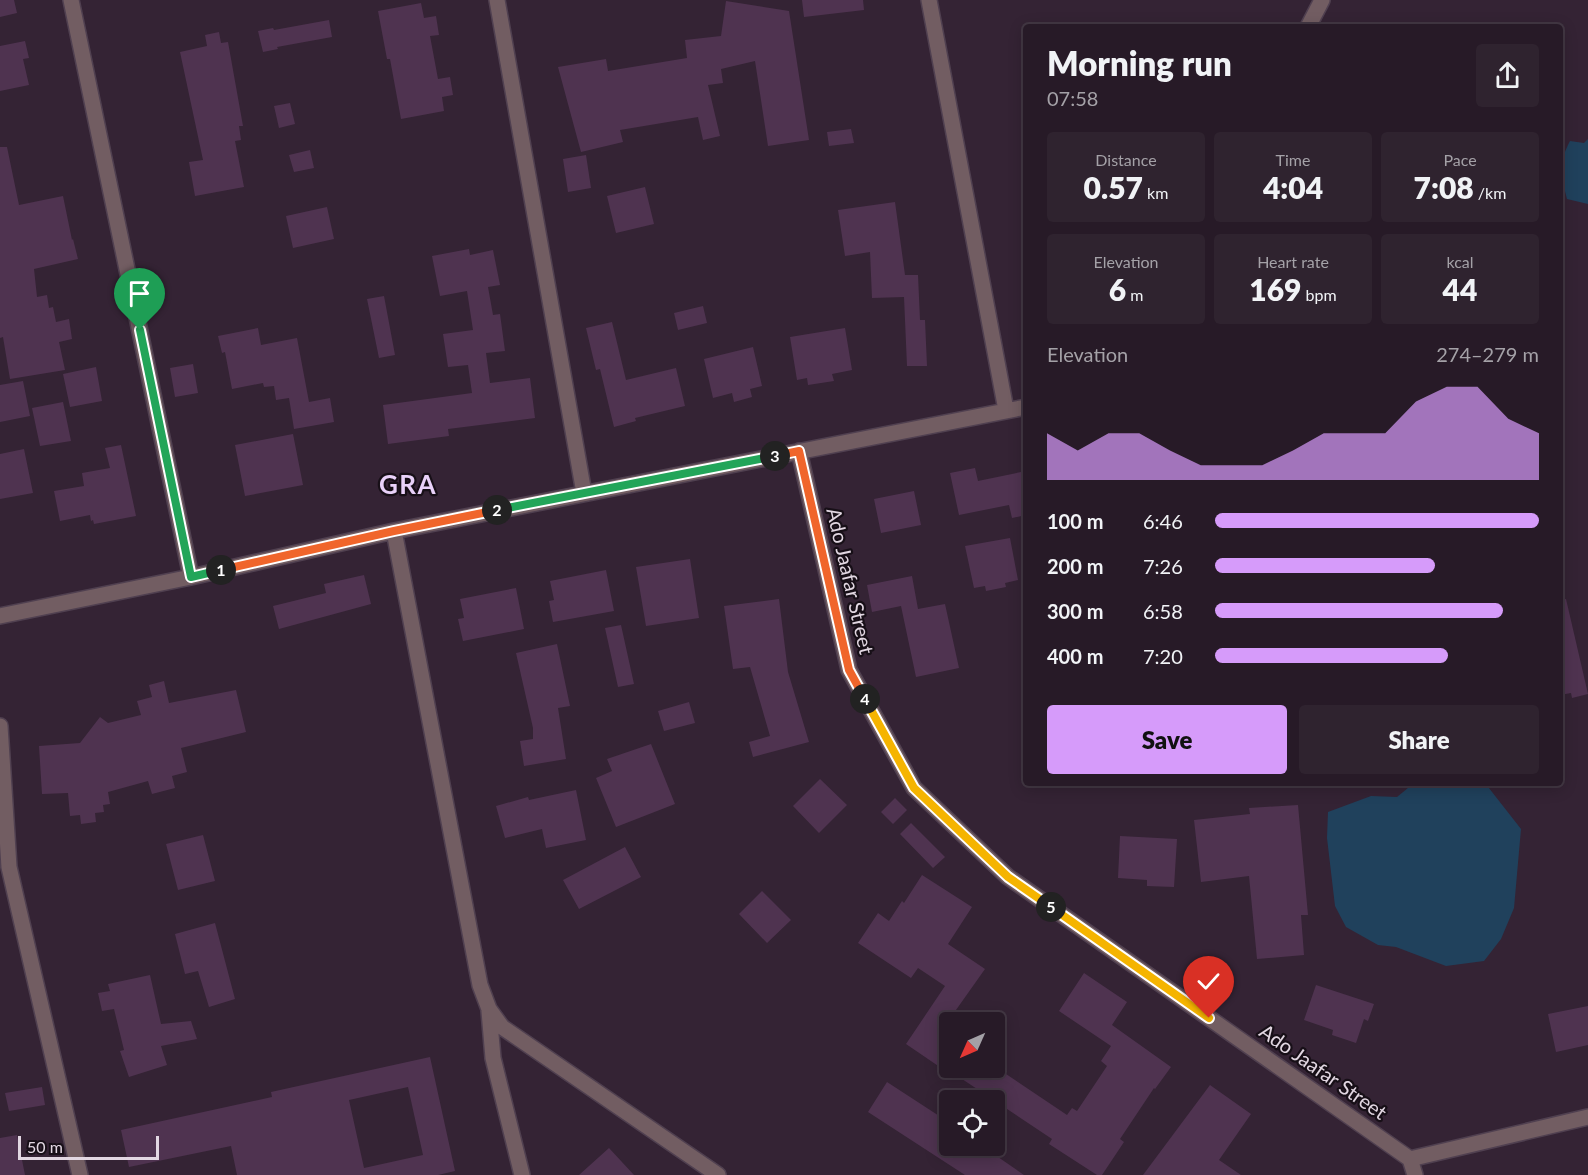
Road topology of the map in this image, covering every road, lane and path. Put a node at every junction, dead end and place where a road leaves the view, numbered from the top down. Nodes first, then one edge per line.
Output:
1 (71, 0) edge
2 (497, 0) edge
3 (928, 0) edge
4 (1322, 0) edge
5 (1310, 24) edge
6 (1023, 407) edge
7 (1006, 410) junction
8 (799, 451) junction
9 (584, 493) junction
10 (394, 531) junction
11 (191, 577) junction
12 (0, 616) edge
13 (0, 726) edge
14 (489, 1009) junction
15 (1588, 1117) edge
16 (1410, 1159) junction
17 (80, 1175) edge
18 (522, 1175) edge
19 (718, 1175) edge
20 (1415, 1175) edge

1 - 11 street
2 - 9 street
3 - 7 street
4 - 5 street
6 - 7 street
7 - 8 street
8 - 9 street
8 - 16 street, Ado Jaafar Street
9 - 10 street
10 - 11 street
10 - 14 street
11 - 12 street
13 - 17 street
14 - 18 street
14 - 19 street
15 - 16 street
16 - 20 street

